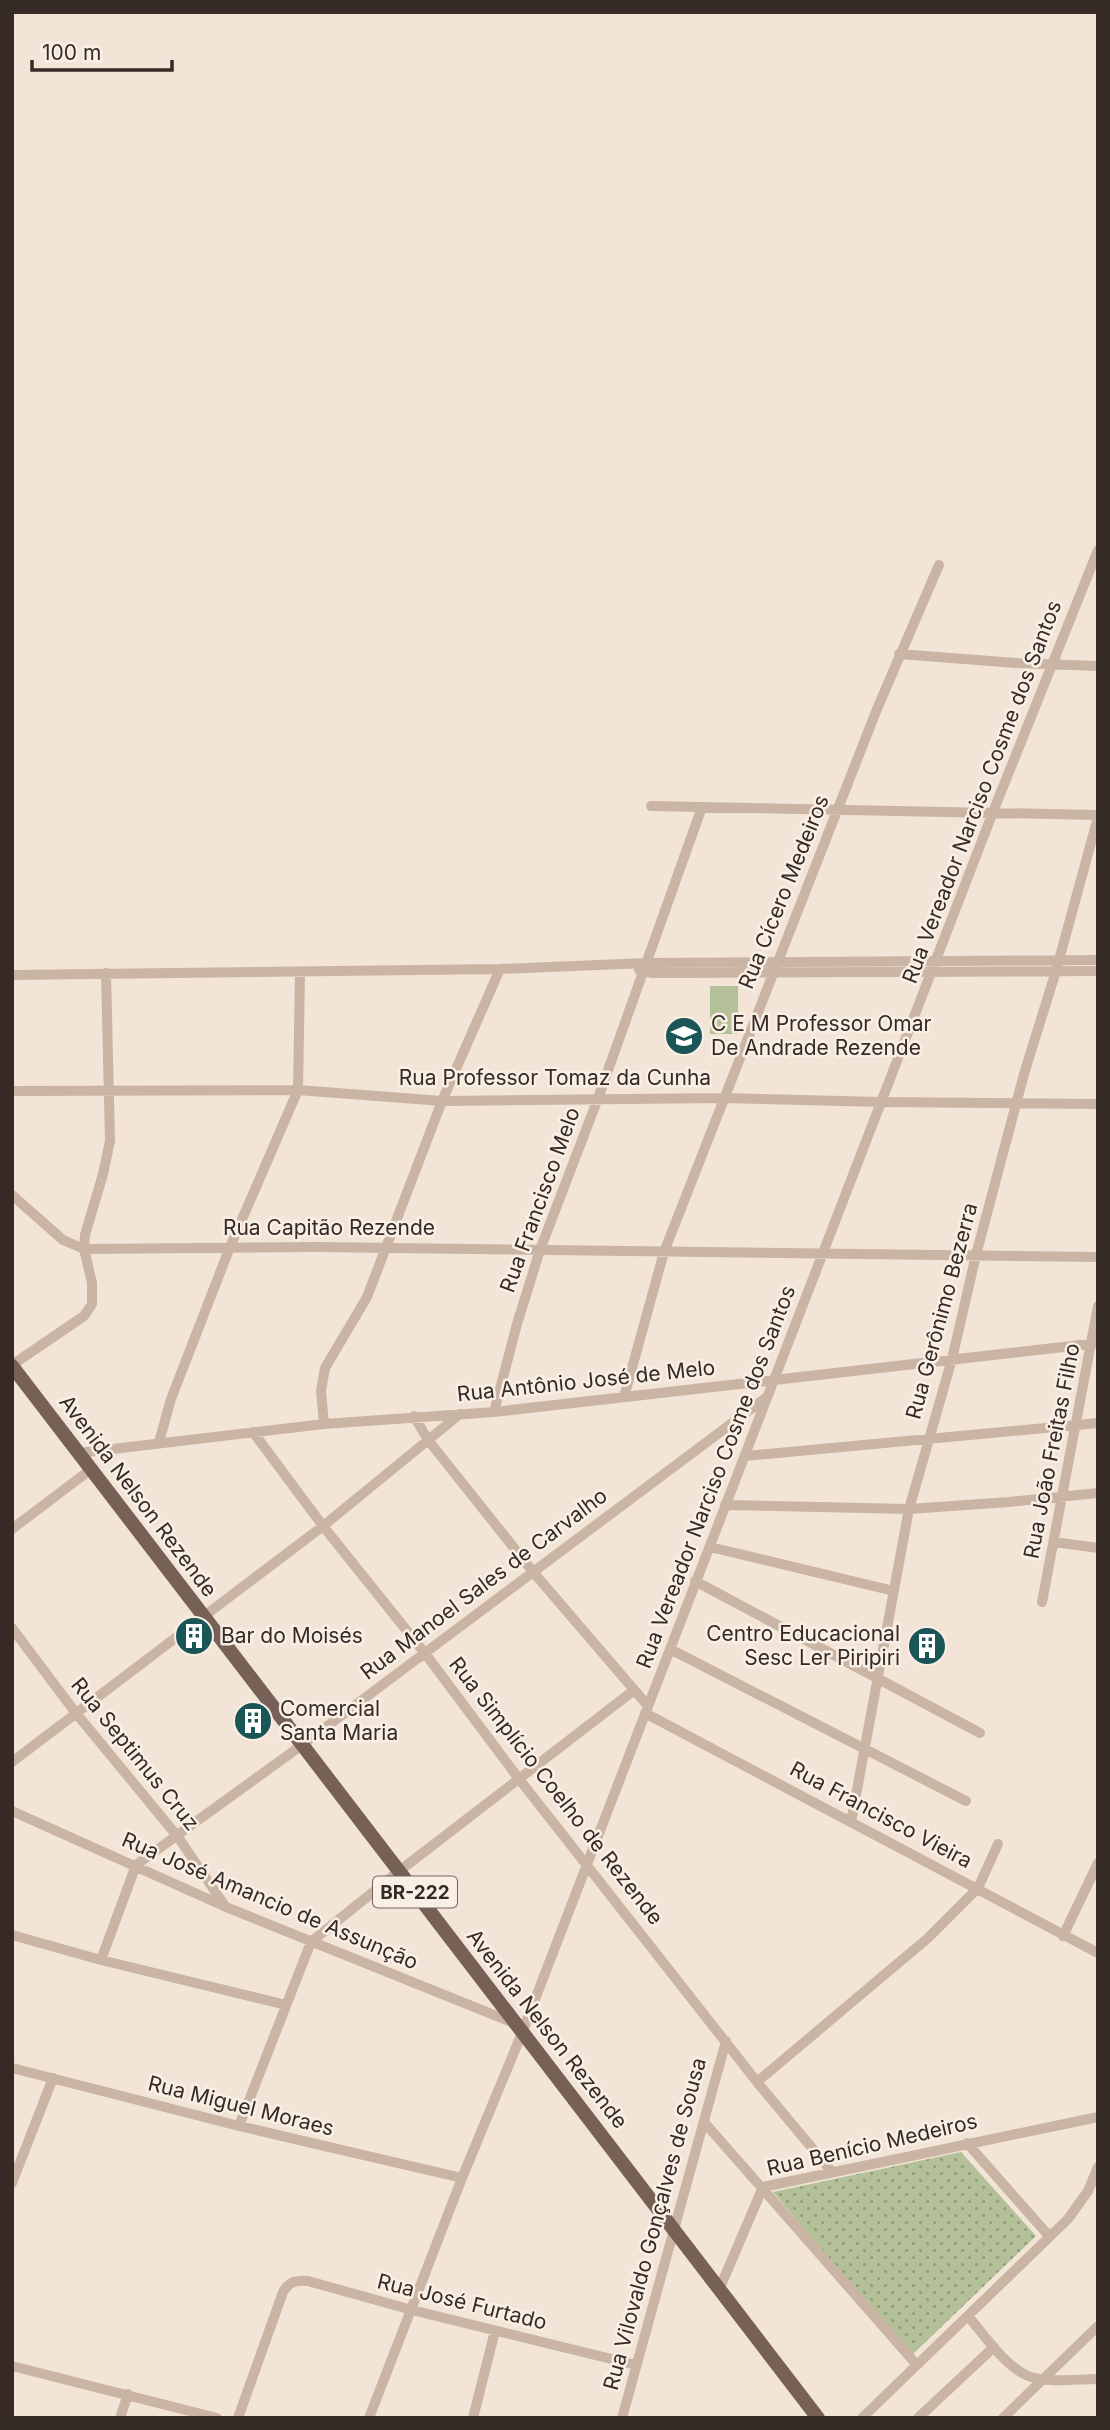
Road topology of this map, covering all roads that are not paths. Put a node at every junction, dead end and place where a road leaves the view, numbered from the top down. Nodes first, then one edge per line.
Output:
1 (1098, 550) edge
2 (940, 565) dead end
3 (900, 654) junction
4 (1051, 665) junction
5 (1098, 666) edge
6 (651, 806) dead end
7 (702, 807) junction
8 (838, 810) junction
9 (993, 812) junction
10 (1098, 816) edge
11 (1098, 960) edge
12 (1058, 965) junction
13 (644, 967) junction
14 (933, 967) junction
15 (775, 968) junction
16 (500, 969) junction
17 (1098, 971) edge
18 (300, 972) junction
19 (106, 973) junction
20 (12, 975) edge
21 (110, 1089) junction
22 (298, 1090) junction
23 (12, 1091) edge
24 (723, 1098) junction
25 (442, 1101) junction
26 (597, 1101) junction
27 (881, 1102) junction
28 (1017, 1104) junction
29 (1098, 1104) edge
30 (12, 1195) edge
31 (230, 1247) junction
32 (387, 1247) junction
33 (84, 1249) junction
34 (540, 1250) junction
35 (664, 1252) junction
36 (823, 1254) junction
37 (976, 1255) junction
38 (1098, 1257) edge
39 (1098, 1306) edge
40 (1095, 1343) edge
41 (952, 1359) junction
42 (12, 1365) edge
43 (774, 1380) junction
44 (624, 1397) junction
45 (767, 1397) junction
46 (494, 1412) junction
47 (460, 1414) junction
48 (414, 1416) junction
49 (1098, 1423) edge
50 (324, 1424) junction
51 (1076, 1425) junction
52 (253, 1432) junction
53 (929, 1437) junction
54 (428, 1440) junction
55 (159, 1442) junction
56 (79, 1453) junction
57 (744, 1456) junction
58 (90, 1470) junction
59 (1098, 1493) edge
60 (1060, 1496) junction
61 (725, 1506) junction
62 (909, 1509) junction
63 (323, 1526) junction
64 (12, 1529) edge
65 (1054, 1542) junction
66 (710, 1547) junction
67 (1098, 1548) edge
68 (534, 1573) junction
69 (695, 1581) junction
70 (894, 1591) junction
71 (1042, 1602) dead end
72 (203, 1617) junction
73 (12, 1628) edge
74 (670, 1648) junction
75 (424, 1652) junction
76 (878, 1678) junction
77 (632, 1691) junction
78 (646, 1710) junction
79 (75, 1712) junction
80 (980, 1733) dead end
81 (302, 1745) junction
82 (866, 1748) junction
83 (12, 1762) edge
84 (519, 1779) junction
85 (966, 1801) dead end
86 (12, 1811) edge
87 (851, 1822) junction
88 (178, 1837) junction
89 (998, 1844) dead end
90 (1098, 1863) edge
91 (587, 1864) junction
92 (136, 1865) junction
93 (398, 1872) junction
94 (978, 1888) junction
95 (226, 1907) junction
96 (12, 1935) edge
97 (1063, 1936) junction
98 (311, 1942) junction
99 (1098, 1953) edge
100 (101, 1960) junction
101 (286, 2005) junction
102 (518, 2028) junction
103 (726, 2041) junction
104 (12, 2068) edge
105 (53, 2078) junction
106 (757, 2082) junction
107 (1098, 2117) edge
108 (704, 2122) junction
109 (239, 2126) junction
110 (967, 2143) junction
111 (1098, 2167) edge
112 (832, 2172) junction
113 (462, 2178) junction
114 (12, 2183) edge
115 (763, 2187) junction
116 (673, 2230) junction
117 (1049, 2236) junction
118 (719, 2290) junction
119 (412, 2310) junction
120 (968, 2316) junction
121 (1098, 2326) edge
122 (495, 2331) junction
123 (994, 2347) junction
124 (916, 2364) junction
125 (636, 2365) junction
126 (12, 2366) edge
127 (1098, 2378) edge
128 (1044, 2379) junction
129 (128, 2394) junction
130 (923, 2416) edge
131 (120, 2418) edge
132 (217, 2418) edge
133 (238, 2418) edge
134 (369, 2418) edge
135 (473, 2418) edge
136 (622, 2418) edge
137 (818, 2418) edge
138 (862, 2418) edge
139 (1003, 2418) edge

1 - 4 street, Rua Vereador Narciso Cosme dos Santos
2 - 3 street, Rua Cícero Medeiros
3 - 4 street
3 - 8 street, Rua Cícero Medeiros
4 - 5 street
4 - 9 street, Rua Vereador Narciso Cosme dos Santos
6 - 7 street
7 - 8 street
7 - 13 street, Rua Francisco Melo
8 - 9 street
8 - 15 street, Rua Cícero Medeiros
9 - 10 street
9 - 14 street, Rua Vereador Narciso Cosme dos Santos
10 - 12 street, Rua Gerônimo Bezerra
11 - 12 street
12 - 14 street
12 - 17 street
12 - 28 street, Rua Gerônimo Bezerra
13 - 15 street
13 - 16 street
13 - 26 street, Rua Francisco Melo
14 - 15 street
14 - 27 street, Rua Vereador Narciso Cosme dos Santos
15 - 24 street, Rua Cícero Medeiros
16 - 18 street
16 - 25 street
18 - 19 street
18 - 22 street
19 - 20 street
19 - 21 street
21 - 22 street, Rua Professor Tomaz da Cunha
21 - 23 street, Rua Professor Tomaz da Cunha
21 - 33 street
22 - 25 street, Rua Professor Tomaz da Cunha
22 - 31 street
24 - 26 street, Rua Professor Tomaz da Cunha
24 - 27 street, Rua Professor Tomaz da Cunha
24 - 35 street, Rua Cícero Medeiros
25 - 26 street, Rua Professor Tomaz da Cunha
25 - 32 street
26 - 34 street, Rua Francisco Melo
27 - 28 street, Rua Professor Tomaz da Cunha
27 - 36 street, Rua Vereador Narciso Cosme dos Santos
28 - 29 street, Rua Professor Tomaz da Cunha
28 - 37 street, Rua Gerônimo Bezerra
30 - 33 street
31 - 32 street, Rua Capitão Rezende
31 - 33 street, Rua Capitão Rezende
31 - 55 street
32 - 34 street, Rua Capitão Rezende
32 - 50 street
33 - 42 street
34 - 35 street, Rua Capitão Rezende
34 - 46 street, Rua Francisco Melo
35 - 36 street, Rua Capitão Rezende
35 - 44 street, Rua Cícero Medeiros
36 - 37 street, Rua Capitão Rezende
36 - 43 street, Rua Vereador Narciso Cosme dos Santos
37 - 38 street, Rua Capitão Rezende
37 - 41 street, Rua Gerônimo Bezerra
39 - 40 street, Rua João Freitas Filho
40 - 41 street, Rua Antônio José de Melo
40 - 51 street, Rua João Freitas Filho
41 - 43 street, Rua Antônio José de Melo
41 - 53 street, Rua Gerônimo Bezerra
42 - 56 main road, Avenida Nelson Rezende / BR-222
43 - 44 street, Rua Antônio José de Melo
43 - 45 street, Rua Vereador Narciso Cosme dos Santos
44 - 46 street, Rua Antônio José de Melo
45 - 57 street, Rua Vereador Narciso Cosme dos Santos
45 - 68 street, Rua Manoel Sales de Carvalho
46 - 47 street, Rua Antônio José de Melo
47 - 48 street, Rua Antônio José de Melo
47 - 54 street
48 - 50 street, Rua Antônio José de Melo
48 - 54 street, Rua Francisco Vieira
49 - 51 street
50 - 52 street, Rua Antônio José de Melo
51 - 53 street
51 - 60 street, Rua João Freitas Filho
52 - 55 street, Rua Antônio José de Melo
52 - 63 street, Rua Simplício Coelho de Rezende
53 - 57 street
53 - 62 street, Rua Gerônimo Bezerra
54 - 63 street
54 - 68 street, Rua Francisco Vieira
55 - 56 street, Rua Antônio José de Melo
56 - 58 main road, Avenida Nelson Rezende / BR-222
57 - 61 street, Rua Vereador Narciso Cosme dos Santos
58 - 64 street
58 - 72 main road, Avenida Nelson Rezende / BR-222
59 - 60 street
60 - 62 street
60 - 65 street, Rua João Freitas Filho
61 - 62 street
61 - 66 street, Rua Vereador Narciso Cosme dos Santos
62 - 70 street, Rua Gerônimo Bezerra
63 - 72 street
63 - 75 street, Rua Simplício Coelho de Rezende
65 - 67 street
65 - 71 street, Rua João Freitas Filho
66 - 69 street, Rua Vereador Narciso Cosme dos Santos
66 - 70 street
68 - 75 street, Rua Manoel Sales de Carvalho
68 - 77 street, Rua Francisco Vieira
69 - 74 street, Rua Vereador Narciso Cosme dos Santos
69 - 76 street
70 - 76 street, Rua Gerônimo Bezerra
72 - 79 street
72 - 81 main road, Avenida Nelson Rezende / BR-222
73 - 79 street, Rua Septimus Cruz
74 - 78 street, Rua Vereador Narciso Cosme dos Santos
74 - 82 street
75 - 81 street, Rua Manoel Sales de Carvalho
75 - 84 street, Rua Simplício Coelho de Rezende
76 - 80 street
76 - 82 street, Rua Gerônimo Bezerra
77 - 78 street, Rua Francisco Vieira
77 - 84 street
78 - 87 street, Rua Francisco Vieira
78 - 91 street, Rua Vereador Narciso Cosme dos Santos
79 - 83 street
79 - 88 street, Rua Septimus Cruz
81 - 88 street, Rua Manoel Sales de Carvalho
81 - 93 main road, Avenida Nelson Rezende / BR-222
82 - 85 street
82 - 87 street, Rua Gerônimo Bezerra
84 - 91 street, Rua Simplício Coelho de Rezende
84 - 93 street
86 - 92 street, Rua José Amancio de Assunção
87 - 94 street, Rua Francisco Vieira
88 - 92 street, Rua Manoel Sales de Carvalho
88 - 95 street, Rua Septimus Cruz
89 - 94 street
90 - 97 street
91 - 102 street, Rua Vereador Narciso Cosme dos Santos
91 - 103 street, Rua Simplício Coelho de Rezende
92 - 95 street, Rua José Amancio de Assunção
92 - 100 street
93 - 98 street
93 - 102 main road, Avenida Nelson Rezende / BR-222
94 - 97 street, Rua Francisco Vieira
94 - 106 street
95 - 98 street, Rua José Amancio de Assunção
96 - 100 street
97 - 99 street, Rua Francisco Vieira
98 - 101 street
98 - 102 street, Rua José Amancio de Assunção
100 - 101 street
101 - 109 street
102 - 113 street, Rua Vereador Narciso Cosme dos Santos
102 - 116 main road, Avenida Nelson Rezende / BR-222
103 - 106 street, Rua Simplício Coelho de Rezende
103 - 108 street, Rua Vilovaldo Gonçalves de Sousa
104 - 105 street, Rua Miguel Moraes
105 - 109 street, Rua Miguel Moraes
105 - 114 street
106 - 112 street, Rua Simplício Coelho de Rezende
107 - 110 street, Rua Benício Medeiros
108 - 115 street
108 - 116 street, Rua Vilovaldo Gonçalves de Sousa
109 - 113 street, Rua Miguel Moraes
110 - 112 street, Rua Benício Medeiros
110 - 117 street
111 - 117 street
112 - 115 street, Rua Benício Medeiros
113 - 119 street, Rua Vereador Narciso Cosme dos Santos
115 - 118 street, Rua Benício Medeiros
115 - 124 street
116 - 118 main road, Avenida Nelson Rezende / BR-222
116 - 125 street, Rua Vilovaldo Gonçalves de Sousa
117 - 120 street
118 - 137 main road, Avenida Nelson Rezende / BR-222
119 - 122 street, Rua José Furtado
119 - 133 street, Rua José Furtado
119 - 134 street, Rua Vereador Narciso Cosme dos Santos
120 - 123 street
120 - 124 street
121 - 128 street
122 - 125 street, Rua José Furtado
122 - 135 street
123 - 128 street
123 - 130 street
124 - 138 street
125 - 136 street, Rua Vilovaldo Gonçalves de Sousa
126 - 129 street
127 - 128 street
128 - 139 street
129 - 131 street
129 - 132 street

